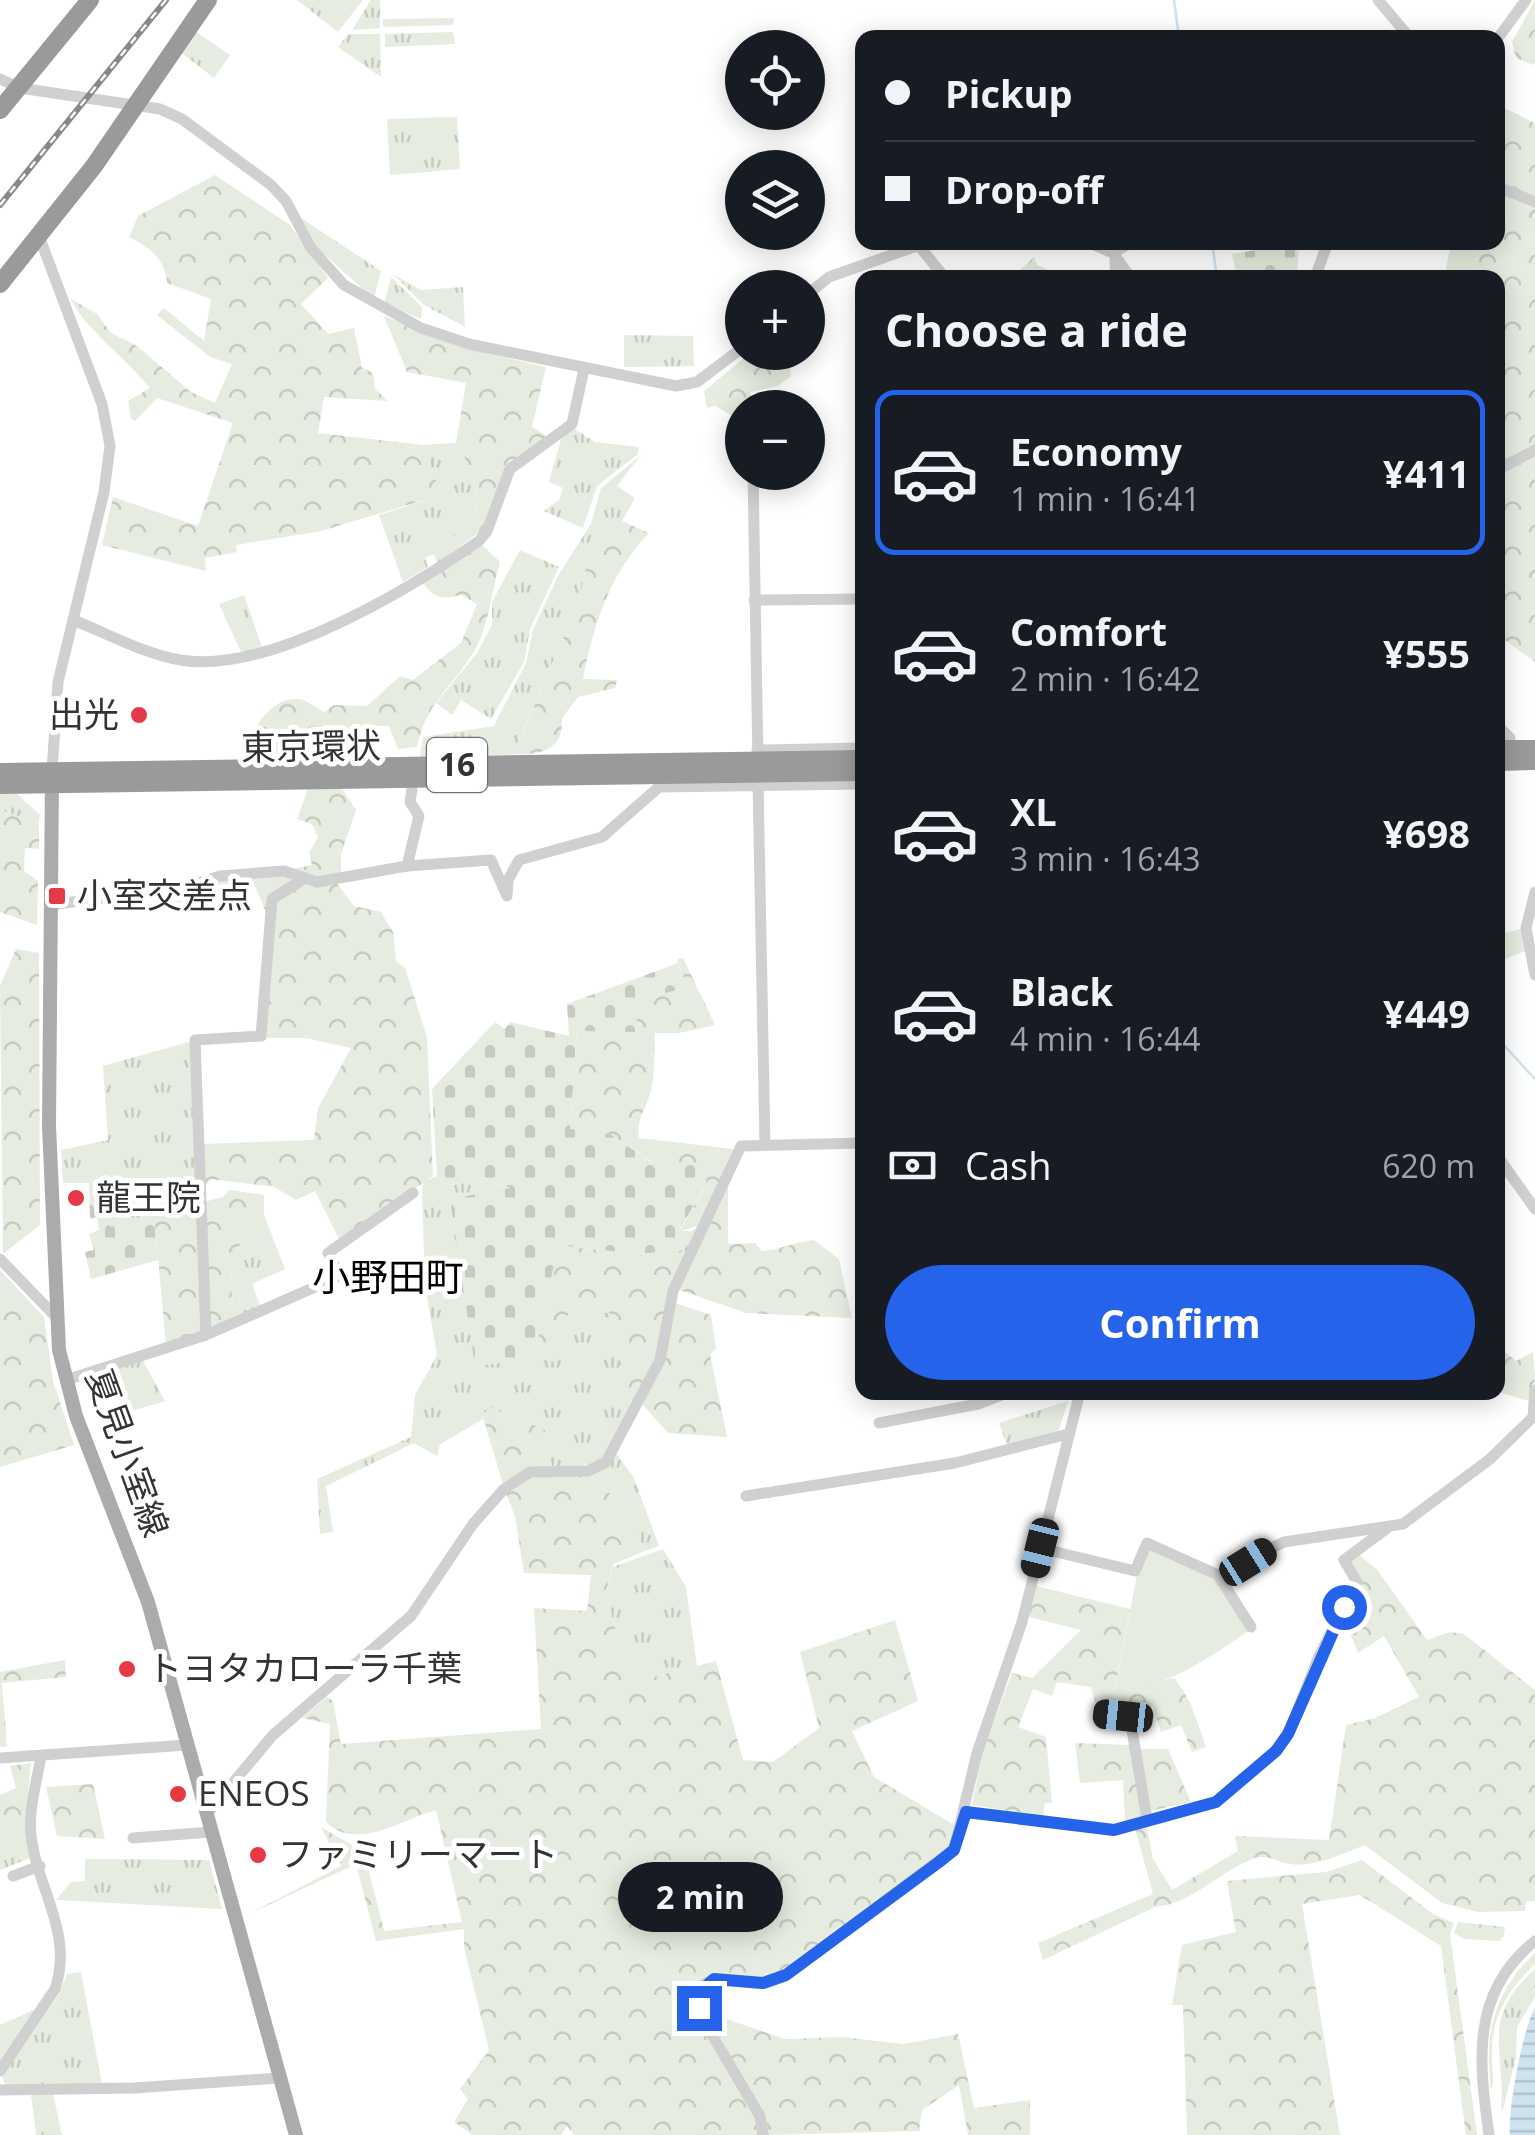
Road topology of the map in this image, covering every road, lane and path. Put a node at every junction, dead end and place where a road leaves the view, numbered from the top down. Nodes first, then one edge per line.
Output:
1 (90, 0) edge
2 (208, 0) edge
3 (1378, 0) edge
4 (1526, 0) edge
5 (1403, 30) edge
6 (1504, 30) edge
7 (0, 79) edge
8 (20, 88) junction
9 (135, 107) junction
10 (0, 110) edge
11 (1505, 190) edge
12 (1535, 202) edge
13 (39, 236) junction
14 (907, 250) edge
15 (1102, 250) edge
16 (1122, 250) edge
17 (1114, 257) junction
18 (1115, 270) edge
19 (1125, 270) edge
20 (825, 280) edge
21 (0, 284) edge
22 (725, 361) edge
23 (584, 369) junction
24 (1535, 450) edge
25 (1505, 466) edge
26 (753, 490) edge
27 (855, 599) edge
28 (754, 600) junction
29 (73, 620) junction
30 (1505, 743) edge
31 (855, 749) edge
32 (1535, 749) edge
33 (855, 760) edge
34 (1535, 761) edge
35 (1505, 762) edge
36 (758, 768) junction
37 (0, 772) edge
38 (855, 772) edge
39 (52, 777) junction
40 (855, 783) edge
41 (0, 785) edge
42 (412, 789) dead end
43 (407, 866) junction
44 (302, 880) junction
45 (1535, 892) edge
46 (50, 905) junction
47 (1535, 975) edge
48 (855, 1143) edge
49 (765, 1145) junction
50 (1505, 1164) edge
51 (1530, 1188) edge
52 (413, 1193) dead end
53 (1535, 1210) edge
54 (0, 1258) edge
55 (56, 1317) junction
56 (206, 1334) junction
57 (66, 1380) junction
58 (1535, 1390) edge
59 (988, 1400) edge
60 (1078, 1400) edge
61 (880, 1423) dead end
62 (1068, 1434) junction
63 (746, 1496) dead end
64 (1386, 1529) junction
65 (1040, 1548) junction
66 (1218, 1575) junction
67 (1251, 1627) dead end
68 (1102, 1714) dead end
69 (188, 1745) junction
70 (41, 1756) junction
71 (0, 1758) edge
72 (966, 1812) junction
73 (206, 1815) junction
74 (1147, 1819) junction
75 (211, 1832) junction
76 (133, 1838) dead end
77 (40, 1866) junction
78 (13, 1876) dead end
79 (1535, 1941) edge
80 (0, 2071) edge
81 (279, 2078) junction
82 (0, 2090) edge
83 (296, 2135) edge
84 (763, 2135) edge
85 (1489, 2135) edge

1 - 8 highway
2 - 9 highway
3 - 5 street
4 - 6 street
7 - 8 street
8 - 9 street
8 - 10 highway
9 - 13 highway
9 - 23 street
11 - 12 street
13 - 21 highway
13 - 29 street
14 - 20 street
15 - 17 street
16 - 17 street
17 - 18 street
17 - 19 street
22 - 23 street
23 - 29 street
24 - 25 street
26 - 28 street
27 - 28 street
28 - 36 street
29 - 39 street
30 - 32 highway
31 - 36 street
33 - 36 highway, 東京環状 / 16
34 - 35 highway
36 - 38 highway, 東京環状 / 16
36 - 39 highway, 東京環状 / 16
36 - 40 street
36 - 43 street
36 - 49 street
37 - 39 highway, 東京環状 / 16
39 - 41 highway, 東京環状 / 16
39 - 46 main road, 夏見小室線
42 - 43 street
43 - 44 street
44 - 46 street
44 - 56 street
45 - 47 street
46 - 55 main road, 夏見小室線
48 - 49 street
49 - 73 street
50 - 51 street
51 - 53 street
52 - 56 street
54 - 55 street
55 - 57 main road, 夏見小室線
56 - 57 street
57 - 69 main road, 夏見小室線
58 - 64 street
59 - 61 street
60 - 62 street
62 - 63 street
62 - 65 street
64 - 66 street
64 - 74 street
65 - 66 street
65 - 72 street
66 - 67 street
68 - 74 street
69 - 70 street
69 - 73 main road, 夏見小室線
70 - 71 street
70 - 77 street
72 - 74 street
72 - 84 street
73 - 75 main road, 夏見小室線
75 - 76 street
75 - 81 main road, 夏見小室線
77 - 78 street
77 - 80 street
79 - 85 street
81 - 82 street
81 - 83 main road, 夏見小室線

